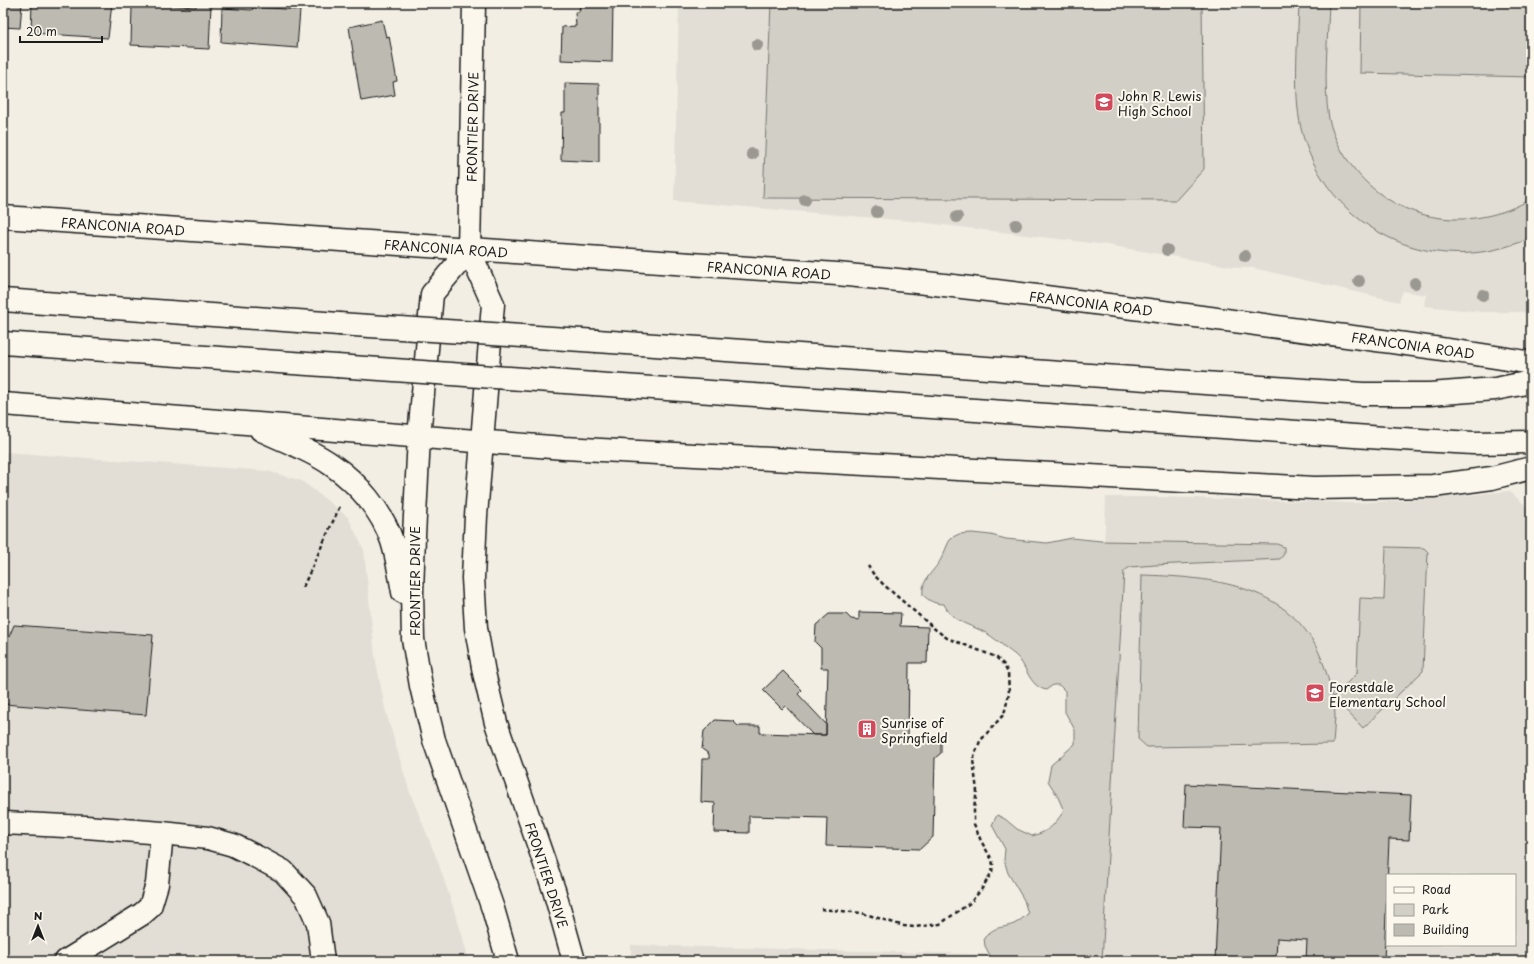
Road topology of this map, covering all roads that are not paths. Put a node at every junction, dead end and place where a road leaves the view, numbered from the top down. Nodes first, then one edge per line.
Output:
1 (474, 3) edge
2 (3, 217) edge
3 (469, 250) junction
4 (3, 300) edge
5 (3, 343) edge
6 (1531, 363) edge
7 (1531, 382) edge
8 (3, 404) edge
9 (247, 423) junction
10 (419, 437) junction
11 (483, 442) junction
12 (1531, 442) edge
13 (1531, 468) edge
14 (413, 639) junction
15 (3, 822) edge
16 (162, 834) junction
17 (66, 961) edge
18 (323, 961) edge
19 (508, 961) edge
20 (574, 961) edge

1 - 3 main road, FRONTIER DRIVE
2 - 3 main road, FRANCONIA ROAD
3 - 6 main road, FRANCONIA ROAD
3 - 10 main road, FRONTIER DRIVE
3 - 11 main road, FRONTIER DRIVE
4 - 7 main road, bridge
5 - 12 main road, bridge
8 - 9 main road
9 - 10 main road
9 - 14 main road
10 - 11 main road
10 - 14 main road, FRONTIER DRIVE
11 - 13 main road
11 - 20 main road, FRONTIER DRIVE
14 - 19 main road, FRONTIER DRIVE
15 - 16 main road
16 - 17 main road
16 - 18 main road

